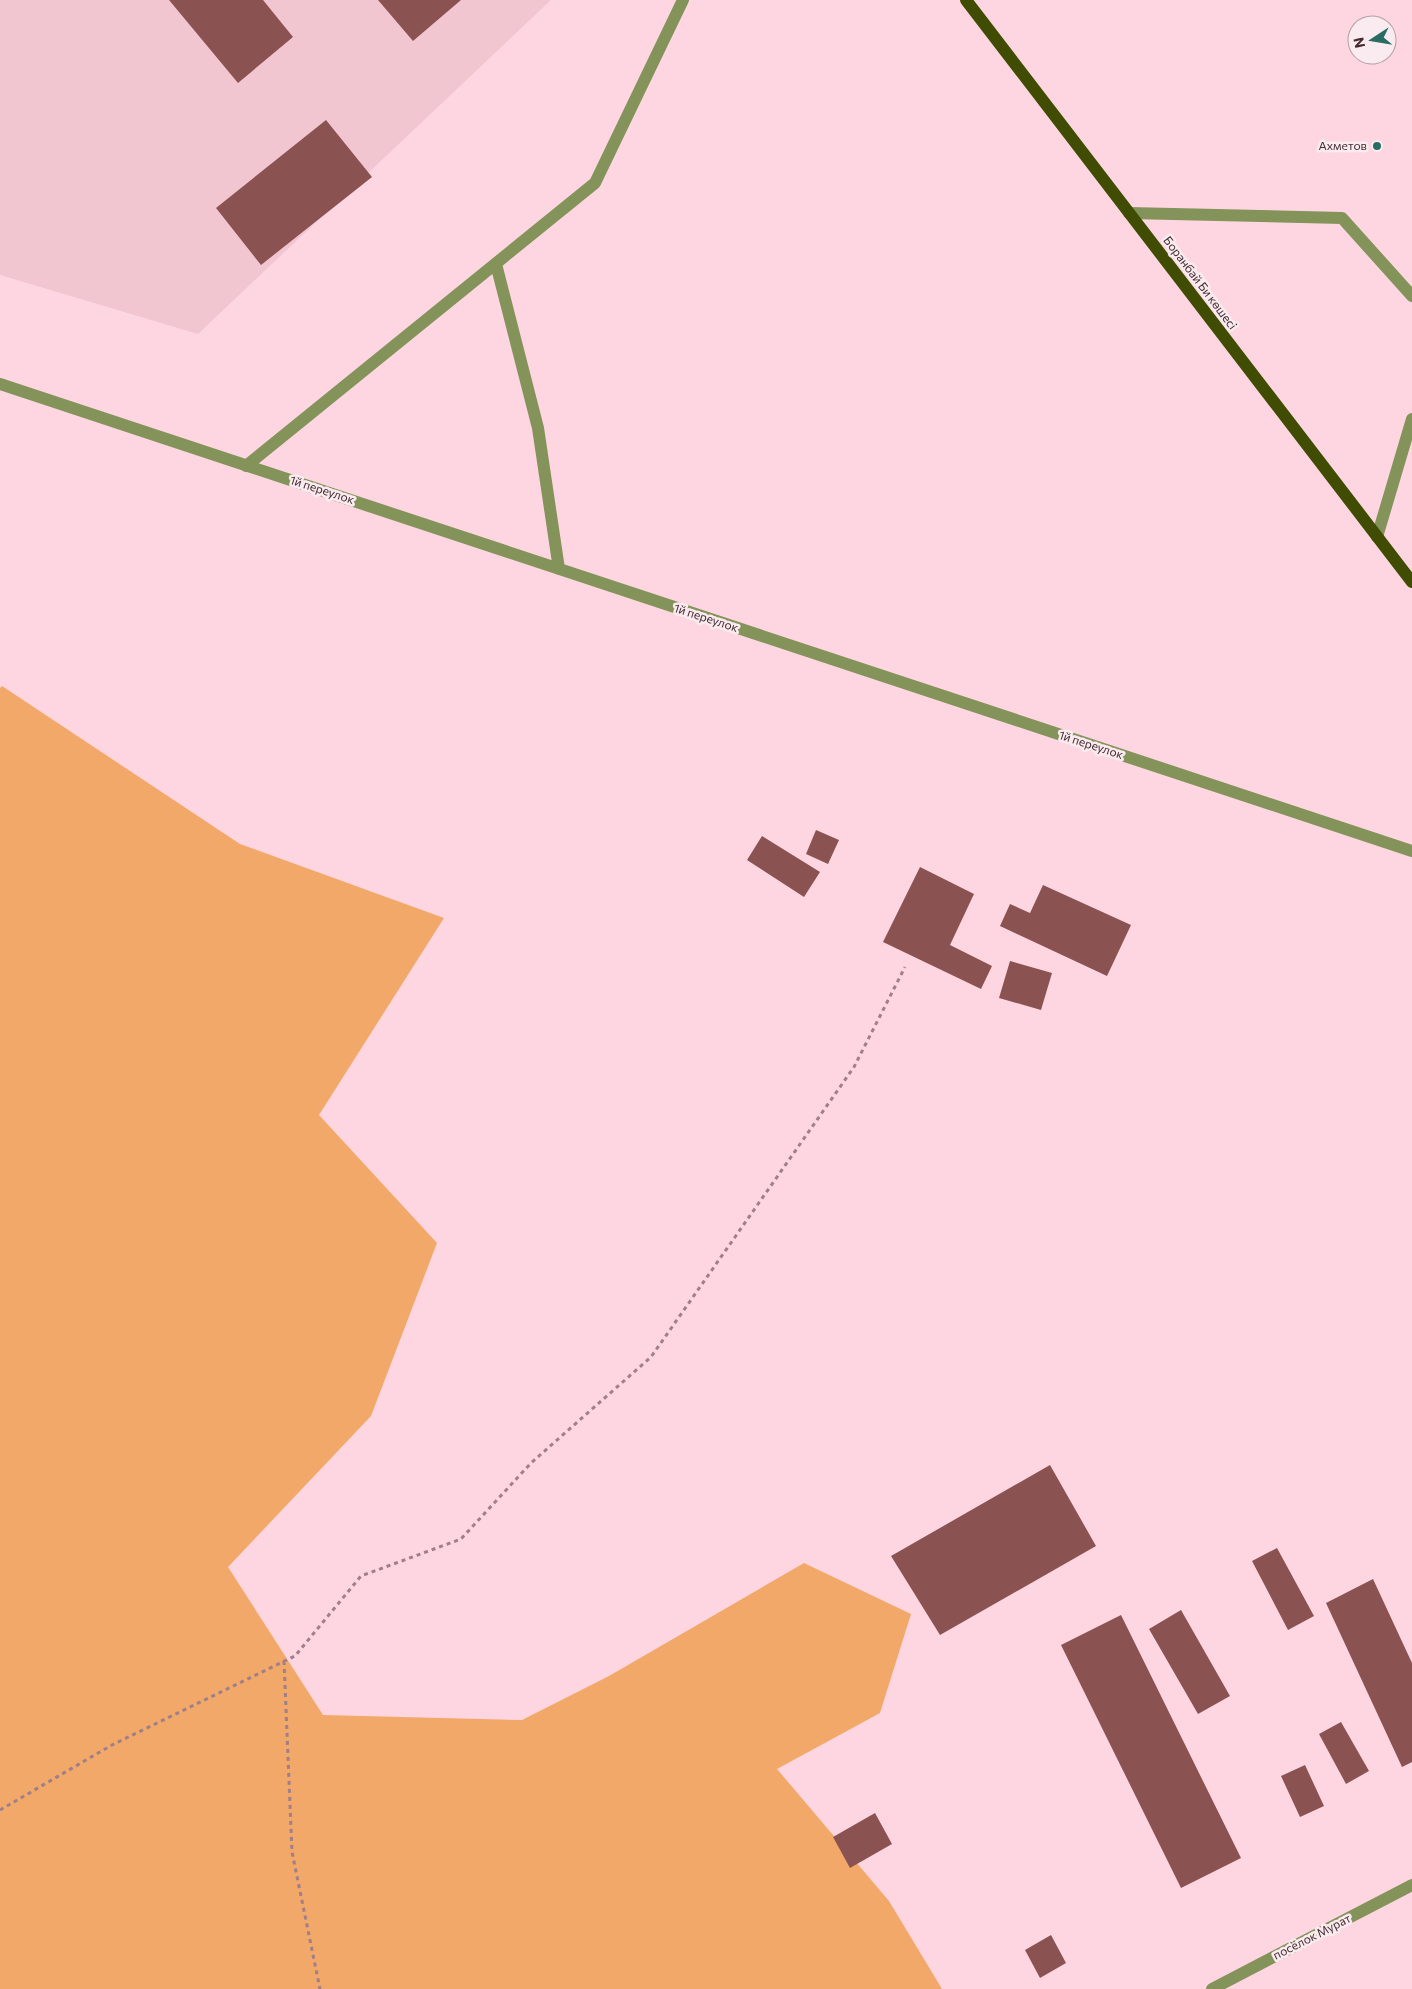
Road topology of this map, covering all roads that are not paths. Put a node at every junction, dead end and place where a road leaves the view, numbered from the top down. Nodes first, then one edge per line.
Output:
1 (683, 0) edge
2 (966, 0) edge
3 (1129, 213) junction
4 (496, 264) junction
5 (1412, 296) edge
6 (0, 384) edge
7 (1412, 419) edge
8 (246, 466) junction
9 (1377, 537) junction
10 (559, 569) junction
11 (1412, 582) edge
12 (1412, 851) edge
13 (1412, 1885) edge
14 (1212, 1989) edge

1 - 4 street
2 - 3 main road, Боранбай Би көшесі
3 - 5 street
3 - 9 main road, Боранбай Би көшесі
4 - 8 street
4 - 10 street
6 - 8 street, 1й переулок
7 - 9 street
8 - 10 street, 1й переулок
9 - 11 main road, Боранбай Би көшесі
10 - 12 street, 1й переулок
13 - 14 street, посёлок Мурат

